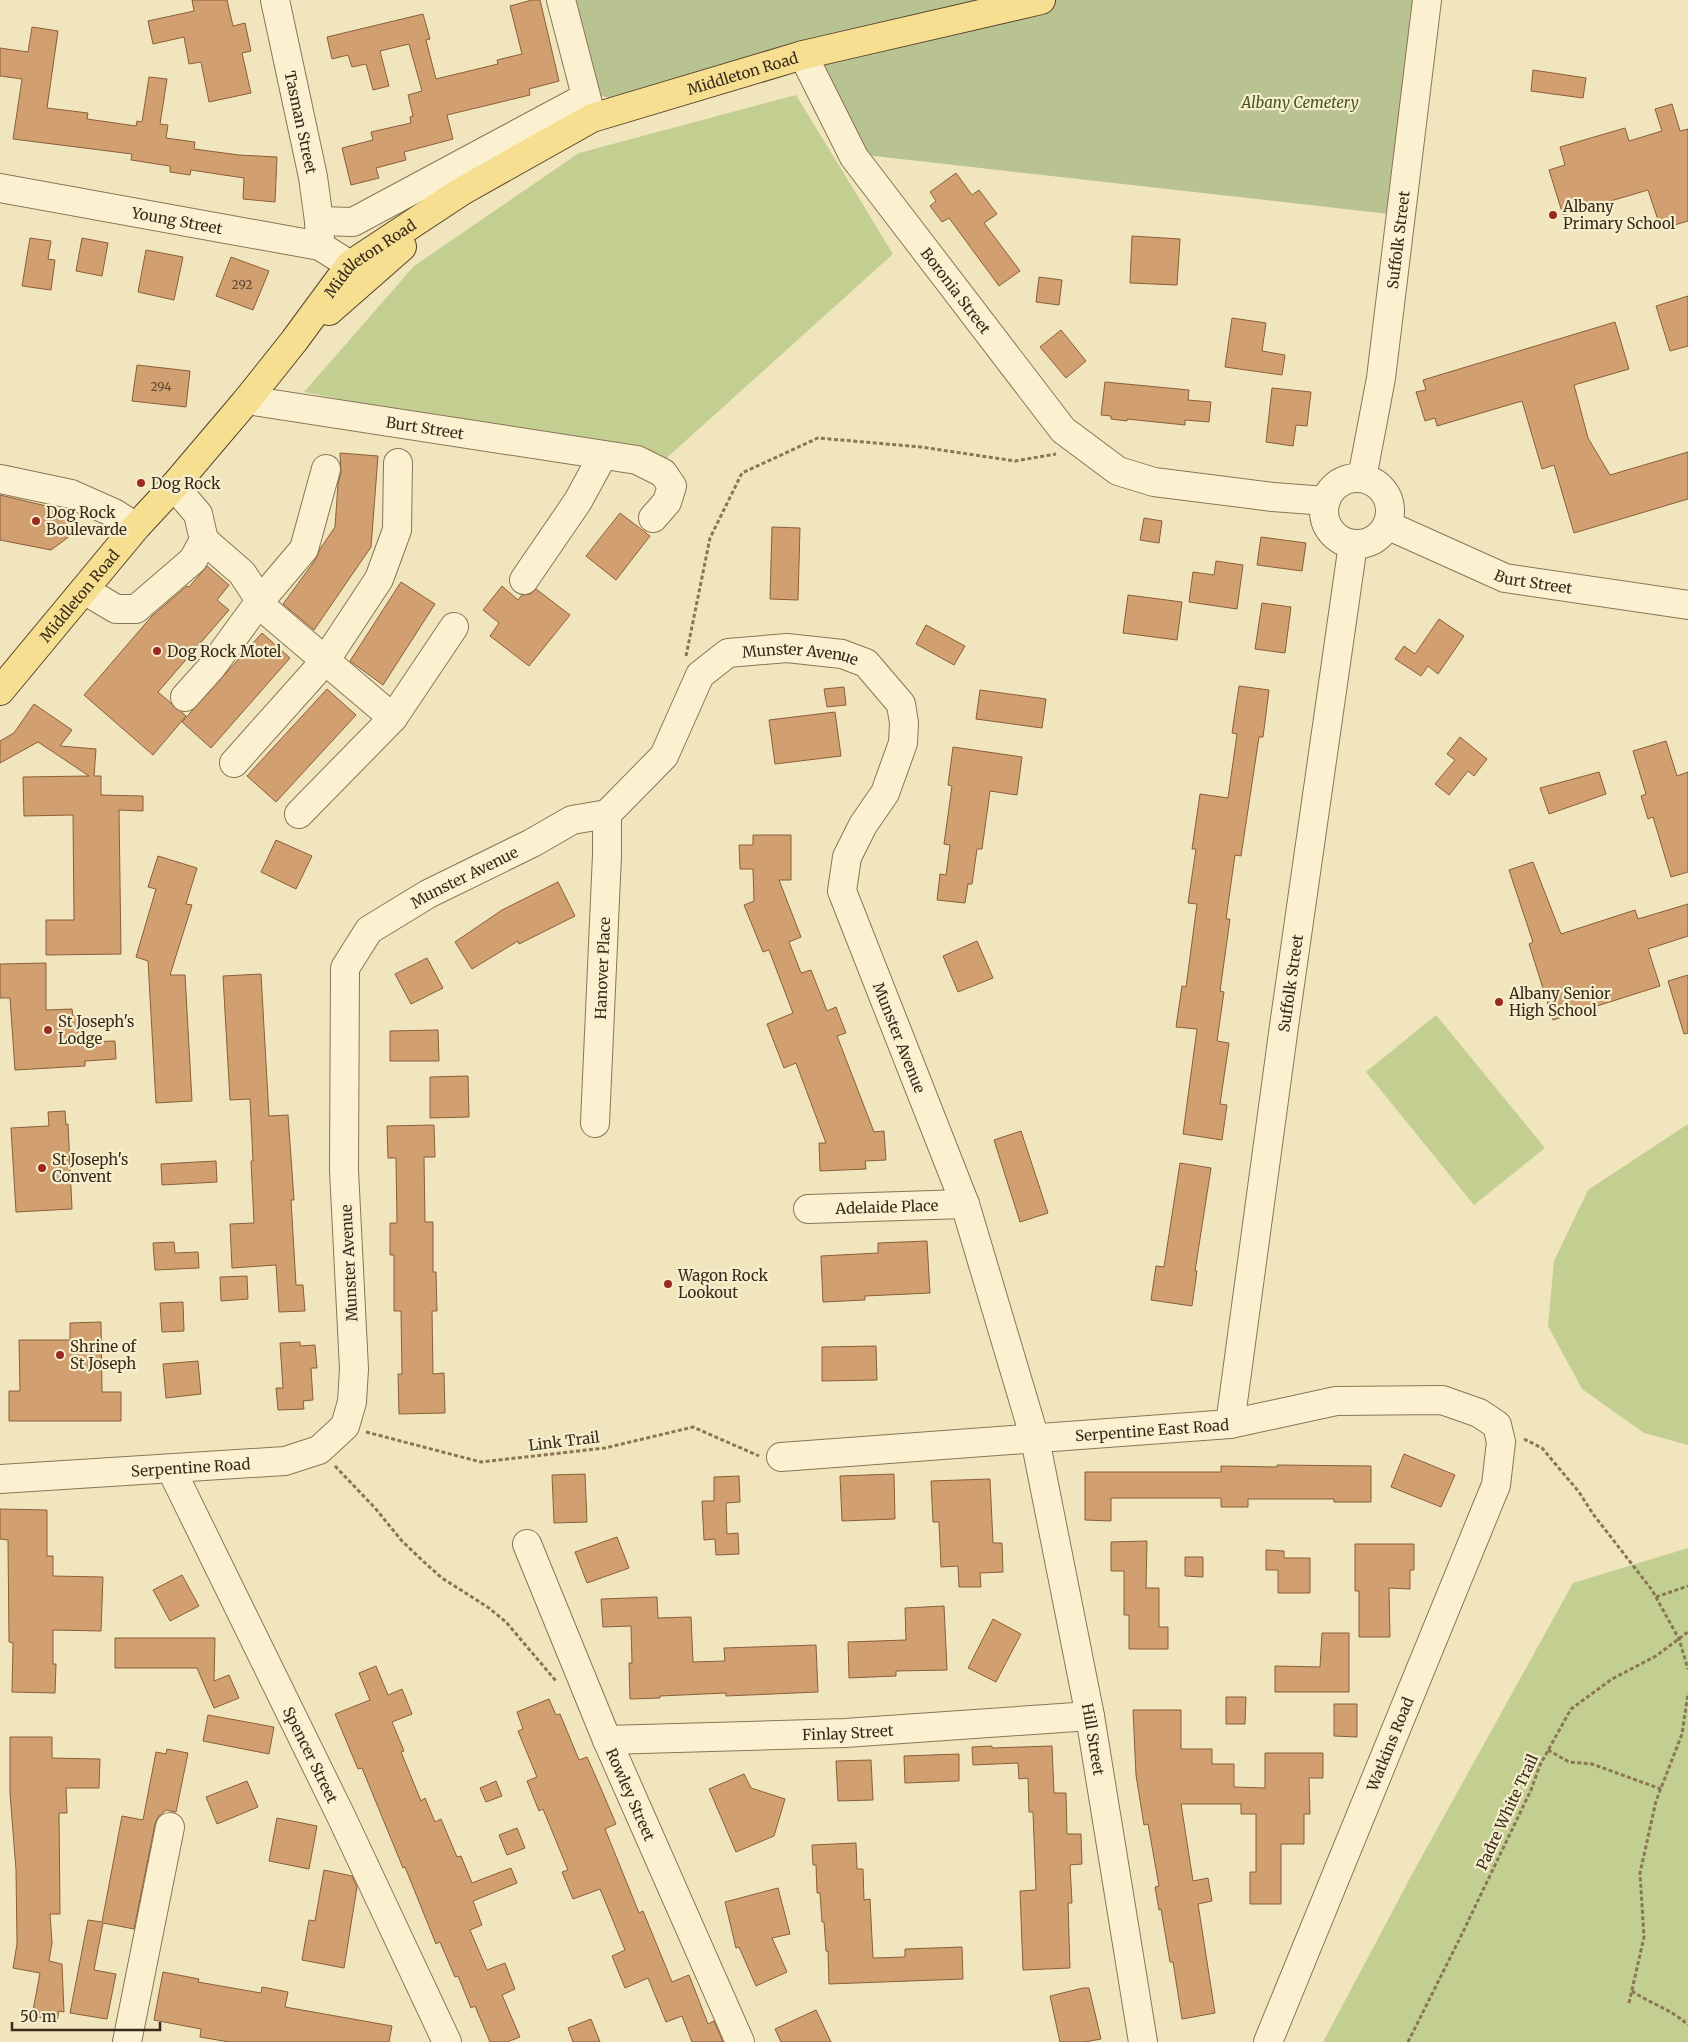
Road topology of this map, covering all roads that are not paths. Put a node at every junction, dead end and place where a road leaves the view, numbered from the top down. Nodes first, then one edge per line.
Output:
1 (275, 0) edge
2 (561, 0) edge
3 (1041, 0) edge
4 (1428, 0) edge
5 (803, 55) junction
6 (589, 107) junction
7 (0, 188) edge
8 (462, 191) junction
9 (320, 234) junction
10 (350, 265) junction
11 (294, 342) junction
12 (247, 400) junction
13 (603, 455) junction
14 (398, 463) dead end
15 (326, 469) dead end
16 (1362, 478) junction
17 (0, 480) edge
18 (174, 486) junction
19 (1326, 501) junction
20 (653, 518) dead end
21 (1387, 525) junction
22 (136, 527) junction
23 (204, 540) junction
24 (1353, 544) junction
25 (524, 580) dead end
26 (84, 590) junction
27 (260, 600) junction
28 (1688, 605) edge
29 (454, 628) dead end
30 (326, 661) junction
31 (0, 691) edge
32 (185, 697) dead end
33 (393, 718) junction
34 (234, 763) dead end
35 (299, 814) dead end
36 (606, 814) junction
37 (595, 1122) dead end
38 (965, 1204) junction
39 (808, 1209) dead end
40 (348, 1414) joint
41 (1230, 1424) junction
42 (1499, 1434) joint
43 (1035, 1439) junction
44 (781, 1457) road end
45 (171, 1469) junction
46 (0, 1479) edge
47 (527, 1544) dead end
48 (1090, 1716) junction
49 (607, 1740) junction
50 (170, 1827) dead end
51 (126, 2042) edge
52 (447, 2042) edge
53 (740, 2042) edge
54 (1143, 2042) edge
55 (1268, 2042) edge

1 - 9 street, Tasman Street
2 - 6 street
3 - 5 main road, Middleton Road
4 - 16 street, Suffolk Street
5 - 6 main road, Middleton Road
5 - 19 street, Boronia Street
6 - 8 main road, Middleton Road
6 - 9 street, Middleton Road
7 - 9 street, Young Street
8 - 10 main road, Middleton Road
8 - 11 main road, Middleton Road
9 - 10 street, Young Street
10 - 11 main road, Middleton Road
11 - 12 main road, Middleton Road
12 - 13 street, Burt Street
12 - 18 main road, Middleton Road
13 - 20 street, Burt Street
13 - 25 street
14 - 30 street
15 - 27 street
16 - 19 street
16 - 21 street
17 - 22 street
18 - 22 main road, Middleton Road
18 - 23 street
19 - 24 street
21 - 24 street
21 - 28 street, Burt Street
22 - 26 main road, Middleton Road
23 - 26 street
23 - 27 street
24 - 41 street, Suffolk Street
26 - 31 main road, Middleton Road
27 - 30 street
27 - 32 street
29 - 33 street
30 - 33 street
30 - 34 street
33 - 35 street
36 - 37 street, Hanover Place
36 - 38 street, Munster Avenue
36 - 40 street, Munster Avenue
38 - 39 street, Adelaide Place
38 - 43 street, Munster Avenue
40 - 45 street, Serpentine Road
41 - 42 street, Serpentine East Road
41 - 43 street, Serpentine East Road
42 - 55 street, Watkins Road
43 - 44 street, Serpentine East Road
43 - 48 street, Hill Street
45 - 46 street, Serpentine Road
45 - 52 street, Spencer Street
47 - 49 street, Rowley Street
48 - 49 street, Finlay Street
48 - 54 street, Hill Street
49 - 53 street, Rowley Street
50 - 51 street

